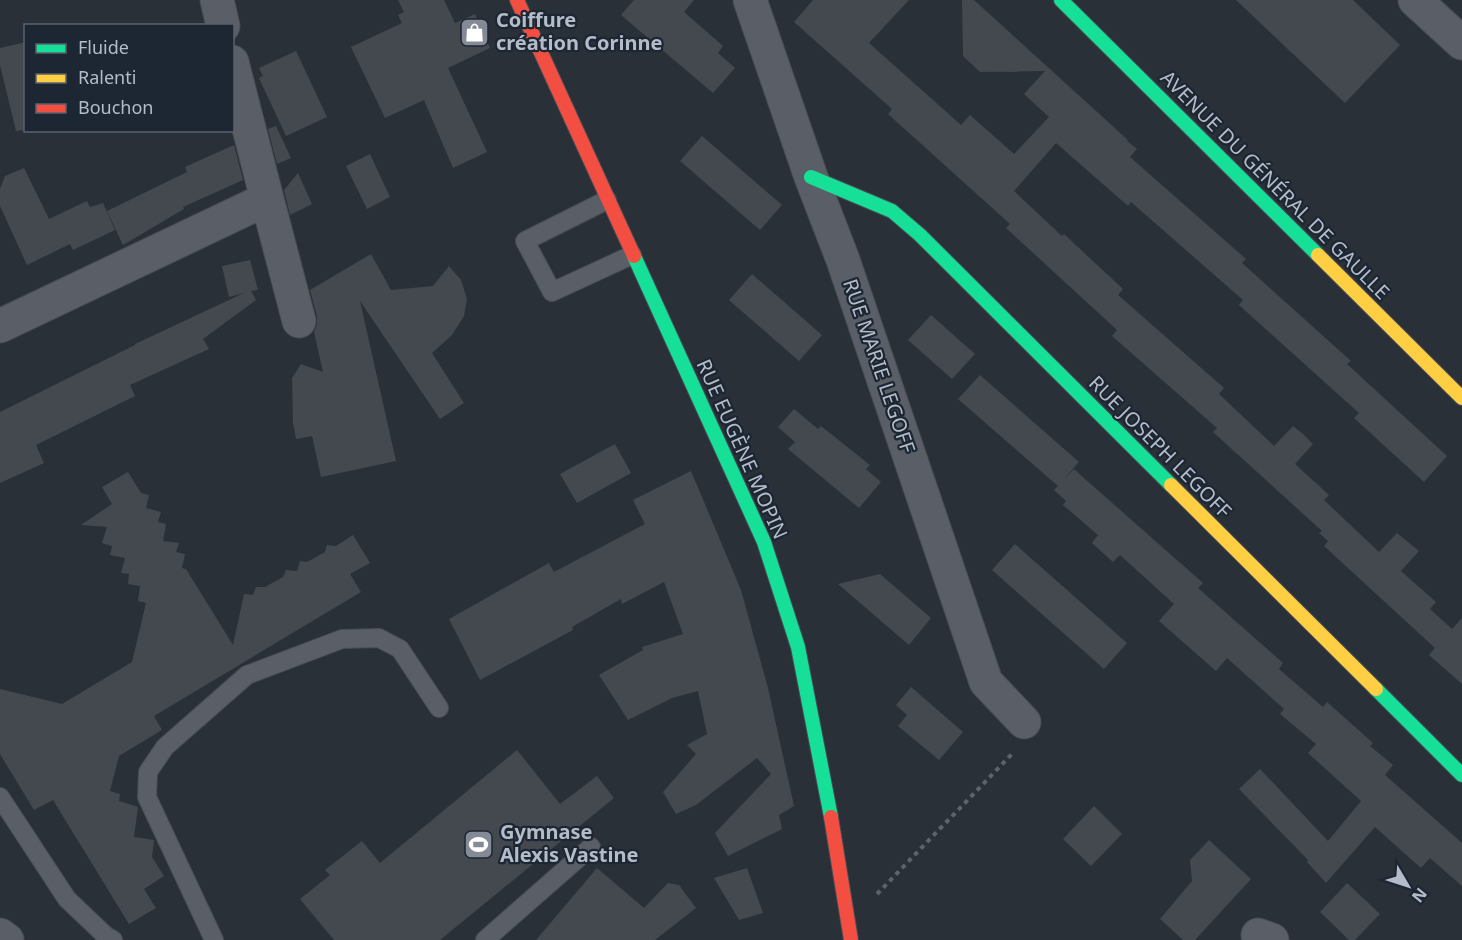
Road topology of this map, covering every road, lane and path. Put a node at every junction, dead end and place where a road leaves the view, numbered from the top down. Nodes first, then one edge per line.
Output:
1 (217, 0) edge
2 (517, 0) edge
3 (750, 0) edge
4 (1061, 0) edge
5 (1414, 0) edge
6 (223, 24) edge
7 (1462, 43) edge
8 (234, 70) edge
9 (810, 177) junction
10 (267, 199) junction
11 (607, 200) junction
12 (632, 255) junction
13 (299, 321) dead end
14 (0, 326) edge
15 (1462, 398) edge
16 (439, 708) dead end
17 (1024, 722) joint
18 (1462, 775) edge
19 (0, 797) edge
20 (591, 847) dead end
21 (847, 926) junction
22 (0, 935) edge
23 (8, 940) edge
24 (113, 940) edge
25 (214, 940) edge
26 (485, 940) edge
27 (851, 940) edge

1 - 6 street
2 - 11 street, RUE EUGÈNE MOPIN
3 - 9 street, RUE MARIE LEGOFF
4 - 15 street, AVENUE DU GÉNÉRAL DE GAULLE
5 - 7 street
8 - 10 street
9 - 17 street, RUE MARIE LEGOFF
9 - 18 street, RUE JOSEPH LEGOFF
10 - 13 street
10 - 14 street
11 - 12 street, RUE EUGÈNE MOPIN
11 - 12 lane
12 - 21 street, RUE EUGÈNE MOPIN
16 - 25 lane
17 - 21 path
19 - 24 lane
20 - 26 lane
21 - 27 street, RUE EUGÈNE MOPIN
22 - 23 street

